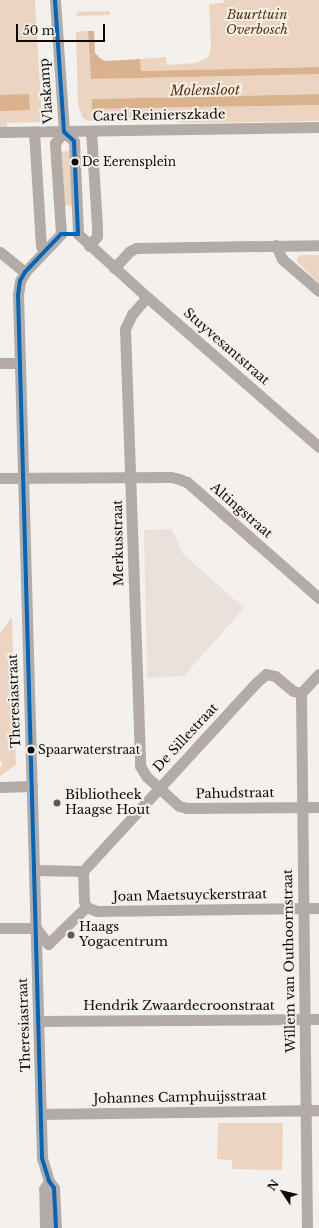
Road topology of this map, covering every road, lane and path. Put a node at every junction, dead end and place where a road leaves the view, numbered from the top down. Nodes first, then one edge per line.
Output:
1 (55, 0) edge
2 (319, 127) edge
3 (91, 131) junction
4 (0, 132) edge
5 (34, 132) junction
6 (64, 132) junction
7 (60, 234) junction
8 (78, 234) junction
9 (276, 245) junction
10 (319, 245) edge
11 (89, 246) junction
12 (46, 250) junction
13 (0, 252) edge
14 (114, 268) junction
15 (25, 272) junction
16 (319, 291) edge
17 (147, 297) junction
18 (0, 363) edge
19 (20, 363) junction
20 (319, 447) edge
21 (0, 478) edge
22 (23, 478) junction
23 (131, 478) junction
24 (319, 598) edge
25 (319, 674) edge
26 (301, 693) junction
27 (32, 786) junction
28 (0, 788) edge
29 (159, 788) junction
30 (302, 807) junction
31 (319, 807) edge
32 (35, 870) junction
33 (83, 871) junction
34 (86, 906) junction
35 (304, 908) junction
36 (319, 908) edge
37 (0, 928) edge
38 (36, 928) junction
39 (319, 1019) edge
40 (305, 1020) junction
41 (39, 1021) junction
42 (305, 1110) junction
43 (319, 1110) edge
44 (41, 1114) junction
45 (49, 1181) junction
46 (45, 1228) edge
47 (56, 1228) edge
48 (307, 1228) edge

1 - 6 street, Vlaskamp
2 - 3 street, Carel Reinierszkade
3 - 6 street, Carel Reinierszkade
3 - 11 street
4 - 5 street, Carel Reinierszkade
5 - 6 street, Carel Reinierszkade
5 - 12 street
6 - 7 street
6 - 8 street
7 - 8 street
7 - 12 street, Theresiastraat
8 - 11 street
9 - 10 street
9 - 14 street
9 - 16 street
11 - 14 street
12 - 15 street, Theresiastraat
13 - 15 street
14 - 17 street, Stuyvesantstraat
15 - 19 street, Theresiastraat
17 - 20 street, Stuyvesantstraat
17 - 23 street, Merkusstraat
18 - 19 street
19 - 22 street, Theresiastraat
21 - 22 street, Altingstraat
22 - 23 street, Altingstraat
22 - 27 street, Theresiastraat
23 - 24 street, Altingstraat
23 - 29 street, Merkusstraat
25 - 26 street
26 - 29 street, De Sillestraat
26 - 30 street, Willem van Outhoornstraat
27 - 28 street
27 - 32 street, Theresiastraat
29 - 30 street, Pahudstraat
29 - 33 street, De Sillestraat
30 - 31 street, Pahudstraat
30 - 35 street, Willem van Outhoornstraat
32 - 33 street
32 - 38 street, Theresiastraat
33 - 34 street
34 - 35 street, Joan Maetsuyckerstraat
34 - 38 street
35 - 36 street, Joan Maetsuyckerstraat
35 - 40 street, Willem van Outhoornstraat
37 - 38 street
38 - 41 street, Theresiastraat
39 - 40 street, Hendrik Zwaardecroonstraat
40 - 41 street, Hendrik Zwaardecroonstraat
40 - 42 street, Willem van Outhoornstraat
41 - 44 street, Theresiastraat
42 - 43 street, Johannes Camphuijsstraat
42 - 44 street, Johannes Camphuijsstraat
42 - 48 street, Willem van Outhoornstraat
44 - 45 street, Theresiastraat
45 - 46 street
45 - 47 street, Theresiastraat

